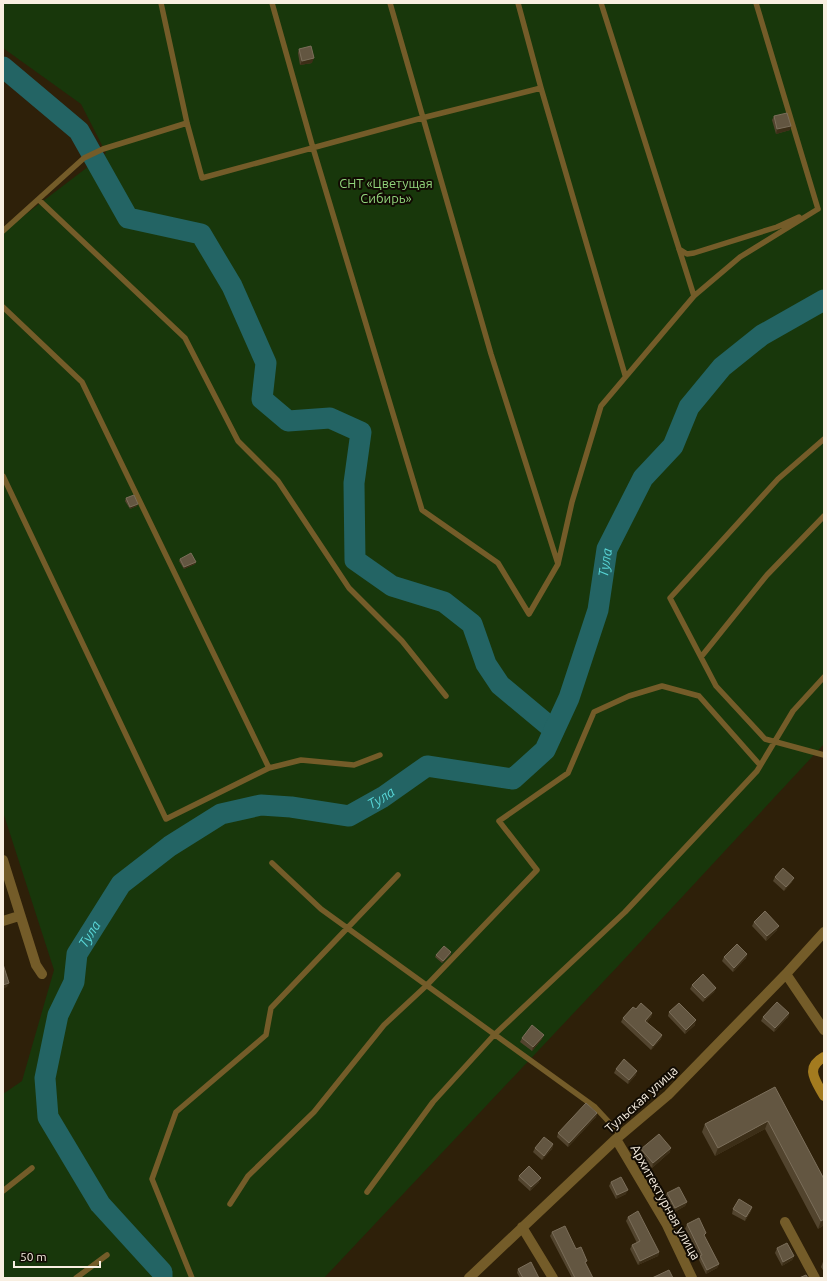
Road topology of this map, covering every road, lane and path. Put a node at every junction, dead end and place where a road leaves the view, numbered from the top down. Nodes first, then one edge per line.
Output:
1 (161, 3) edge
2 (272, 3) edge
3 (390, 3) edge
4 (518, 3) edge
5 (602, 3) edge
6 (756, 3) edge
7 (541, 88) junction
8 (422, 118) junction
9 (187, 123) junction
10 (313, 148) junction
11 (39, 200) junction
12 (818, 209) junction
13 (3, 231) edge
14 (679, 249) junction
15 (694, 296) junction
16 (3, 307) edge
17 (626, 375) junction
18 (824, 439) edge
19 (3, 476) edge
20 (824, 516) edge
21 (558, 564) junction
22 (701, 658) junction
23 (824, 677) edge
24 (446, 696) dead end
25 (775, 742) junction
26 (380, 755) dead end
27 (824, 755) edge
28 (760, 765) junction
29 (269, 768) junction
30 (3, 860) edge
31 (272, 863) dead end
32 (398, 875) dead end
33 (19, 916) junction
34 (3, 921) edge
35 (347, 927) junction
36 (824, 932) edge
37 (42, 974) dead end
38 (786, 974) junction
39 (426, 986) junction
40 (824, 1030) edge
41 (494, 1035) junction
42 (824, 1057) edge
43 (824, 1096) edge
44 (618, 1137) junction
45 (32, 1168) dead end
46 (3, 1191) edge
47 (367, 1192) dead end
48 (230, 1204) dead end
49 (785, 1222) dead end
50 (522, 1227) junction
51 (107, 1255) dead end
52 (76, 1278) edge
53 (192, 1278) edge
54 (469, 1278) edge
55 (553, 1278) edge
56 (692, 1278) edge
57 (815, 1278) edge

1 - 9 lane
2 - 10 lane
3 - 8 lane
4 - 7 lane
5 - 14 lane
6 - 12 lane
7 - 8 lane
7 - 17 lane
8 - 10 lane
8 - 21 lane
9 - 10 lane
9 - 11 lane
10 - 21 lane
11 - 13 lane
11 - 24 lane
12 - 14 lane
12 - 15 lane
14 - 15 lane
15 - 17 lane
16 - 29 lane
17 - 21 lane
18 - 22 lane
19 - 29 lane
20 - 22 lane
22 - 25 lane
23 - 25 lane
25 - 27 lane
25 - 28 lane
26 - 29 lane
28 - 39 lane
28 - 41 lane
30 - 33 street
31 - 35 lane
32 - 35 lane
33 - 34 street
33 - 37 street
35 - 39 lane
35 - 53 lane
36 - 38 street, Тульская улица
38 - 40 street
38 - 44 street, Тульская улица
39 - 41 lane
39 - 48 lane
41 - 44 lane
41 - 47 lane
42 - 43 street
44 - 50 street, Тульская улица
44 - 56 street, Архитектурная улица
45 - 46 lane
49 - 57 street
50 - 54 street, Тульская улица
50 - 55 street
51 - 52 lane

